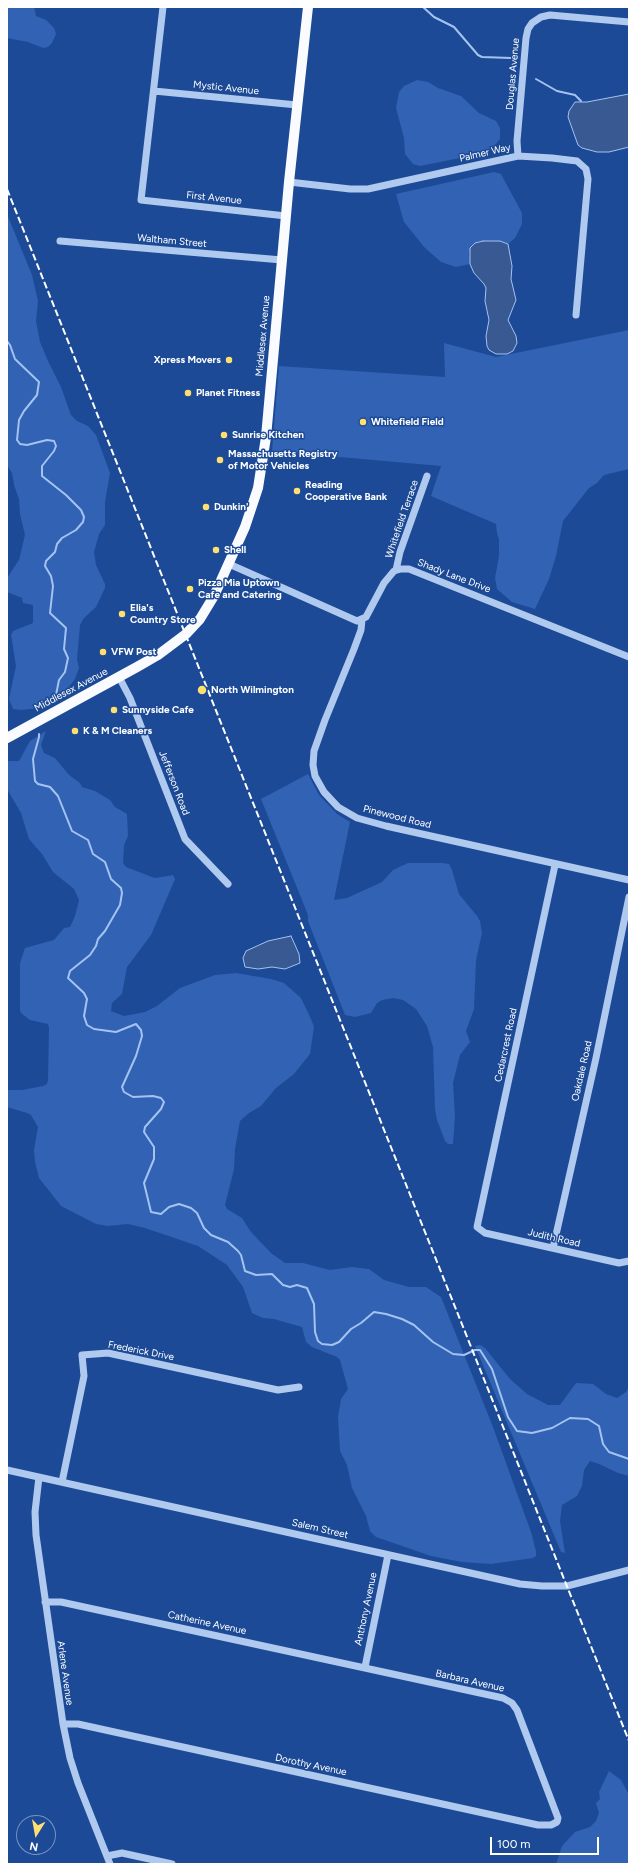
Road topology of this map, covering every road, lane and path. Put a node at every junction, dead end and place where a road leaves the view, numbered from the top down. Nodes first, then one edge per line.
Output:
1 (163, 7) edge
2 (308, 7) edge
3 (629, 22) edge
4 (154, 90) junction
5 (297, 105) junction
6 (518, 156) junction
7 (289, 182) junction
8 (286, 216) junction
9 (60, 241) dead end
10 (282, 260) junction
11 (576, 315) dead end
12 (427, 476) dead end
13 (229, 564) junction
14 (396, 570) junction
15 (362, 620) junction
16 (629, 656) edge
17 (119, 677) junction
18 (7, 738) edge
19 (555, 864) junction
20 (629, 880) edge
21 (228, 884) dead end
22 (629, 897) edge
23 (478, 1229) joint
24 (553, 1248) junction
25 (628, 1261) edge
26 (299, 1387) dead end
27 (7, 1470) edge
28 (39, 1477) junction
29 (62, 1482) junction
30 (388, 1555) junction
31 (629, 1570) edge
32 (45, 1602) junction
33 (365, 1667) junction
34 (63, 1724) junction
35 (554, 1823) joint
36 (107, 1856) junction
37 (110, 1864) edge
38 (172, 1864) edge

1 - 4 street
2 - 5 main road, Middlesex Avenue
3 - 6 street, Douglas Avenue
4 - 5 street, Mystic Avenue
4 - 8 street, First Avenue
5 - 7 main road, Middlesex Avenue
6 - 7 street, Palmer Way
6 - 11 street, Palmer Way
7 - 8 main road, Middlesex Avenue
8 - 10 main road, Middlesex Avenue
9 - 10 street, Waltham Street
10 - 13 main road, Middlesex Avenue
12 - 14 street, Whitefield Terrace
13 - 15 street
13 - 17 main road, Middlesex Avenue
14 - 15 street
14 - 16 street, Shady Lane Drive
15 - 19 street, Pinewood Road
17 - 18 main road, Middlesex Avenue
17 - 21 street, Jefferson Road
19 - 20 street, Pinewood Road
19 - 23 street, Cedarcrest Road
22 - 24 street, Oakdale Road
23 - 24 street, Judith Road
24 - 25 street, Judith Road
26 - 29 street, Frederick Drive
27 - 28 street, Salem Street
28 - 29 street, Salem Street
28 - 32 street, Arlene Avenue
29 - 30 street, Salem Street
30 - 31 street, Salem Street
30 - 33 street, Anthony Avenue
32 - 33 street, Catherine Avenue
32 - 34 street, Arlene Avenue
33 - 35 street, Barbara Avenue
34 - 35 street, Dorothy Avenue
34 - 36 street, Arlene Avenue
36 - 37 street, Arlene Avenue
36 - 38 street

